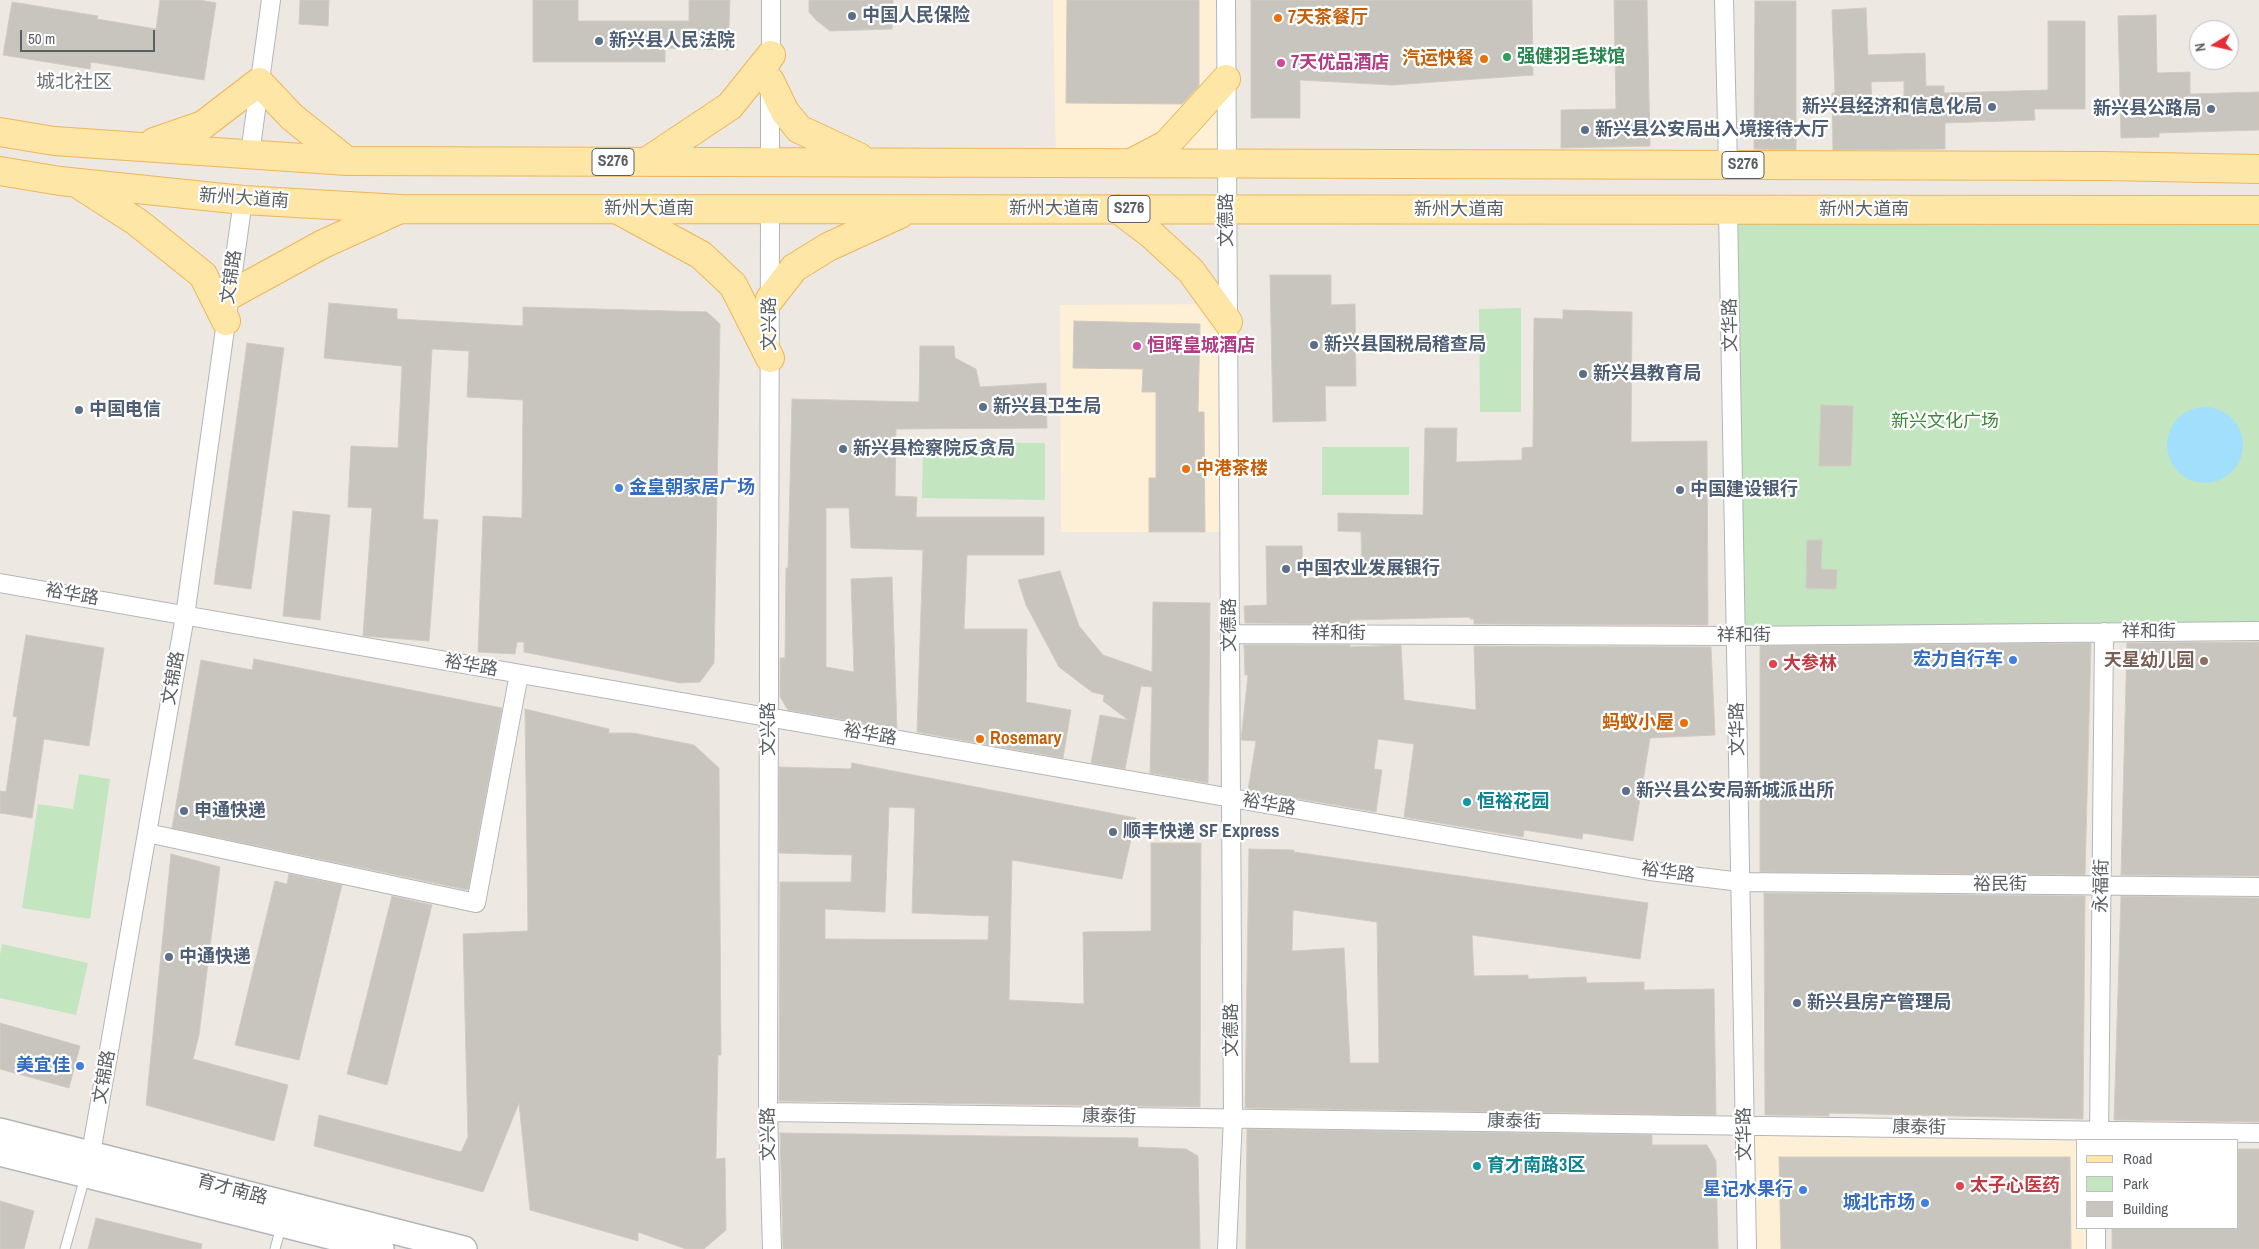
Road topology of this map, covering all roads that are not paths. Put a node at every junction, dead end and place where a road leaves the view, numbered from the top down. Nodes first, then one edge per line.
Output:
1 (271, 0) edge
2 (771, 0) edge
3 (1226, 0) edge
4 (1724, 0) edge
5 (771, 68) junction
6 (1226, 80) junction
7 (259, 82) junction
8 (0, 132) edge
9 (140, 147) junction
10 (250, 154) junction
11 (347, 161) junction
12 (646, 162) junction
13 (770, 163) junction
14 (872, 163) junction
15 (1131, 164) junction
16 (1227, 164) junction
17 (1728, 165) junction
18 (2259, 169) edge
19 (0, 171) edge
20 (76, 183) junction
21 (243, 200) junction
22 (401, 208) junction
23 (617, 209) junction
24 (770, 209) junction
25 (910, 209) junction
26 (1118, 209) junction
27 (1227, 209) junction
28 (1728, 210) junction
29 (2259, 210) edge
30 (230, 295) junction
31 (770, 299) junction
32 (226, 321) junction
33 (1228, 322) junction
34 (770, 358) junction
35 (0, 583) edge
36 (185, 616) junction
37 (2259, 631) edge
38 (2104, 632) junction
39 (1230, 634) junction
40 (1736, 636) junction
41 (519, 674) junction
42 (770, 718) junction
43 (1231, 799) junction
44 (147, 833) junction
45 (1741, 882) junction
46 (2102, 885) junction
47 (2259, 887) edge
48 (768, 1112) junction
49 (1233, 1118) junction
50 (1745, 1126) junction
51 (0, 1131) edge
52 (2259, 1133) edge
53 (2099, 1135) edge
54 (0, 1153) edge
55 (88, 1164) junction
56 (282, 1224) junction
57 (2096, 1229) edge
58 (65, 1249) edge
59 (275, 1249) edge
60 (381, 1249) edge
61 (464, 1249) edge
62 (772, 1249) edge
63 (1227, 1249) edge
64 (1747, 1249) edge
65 (2096, 1249) edge

1 - 7 street
2 - 5 street
3 - 6 street, 文德路
4 - 17 street
5 - 12 main road
5 - 13 street
5 - 14 main road
6 - 15 main road
6 - 16 street, 文德路
7 - 9 main road
7 - 10 street
7 - 11 main road
8 - 9 main road, S276
9 - 10 main road, S276
10 - 11 main road, S276
11 - 12 main road, S276
12 - 13 main road, S276
13 - 14 main road, S276
14 - 15 main road, S276
15 - 16 main road, S276
16 - 17 main road, S276
16 - 27 street, 文德路
17 - 18 main road, S276
19 - 20 main road, 新州大道南 / S276
20 - 21 main road, 新州大道南 / S276
20 - 32 main road
21 - 22 main road, 新州大道南 / S276
21 - 30 street, 文锦路
22 - 23 main road, 新州大道南 / S276
22 - 30 main road
23 - 24 main road, 新州大道南 / S276
23 - 34 main road
24 - 25 main road, 新州大道南 / S276
24 - 31 street, 文兴路
25 - 26 main road, 新州大道南 / S276
25 - 31 main road
26 - 27 main road, 新州大道南 / S276
26 - 33 main road
27 - 28 main road, 新州大道南 / S276
27 - 33 street, 文德路
28 - 29 main road, 新州大道南 / S276
28 - 40 street, 文华路
30 - 32 street, 文锦路
31 - 34 street, 文兴路
32 - 36 street, 文锦路
33 - 39 street, 文德路
34 - 42 street, 文兴路
35 - 36 street, 裕华路
36 - 41 street, 裕华路
36 - 44 street, 文锦路
37 - 38 street, 祥和街
38 - 40 street, 祥和街
38 - 46 street, 永福街
39 - 40 street, 祥和街
39 - 43 street, 文德路
40 - 45 street, 文华路
41 - 42 street, 裕华路
41 - 44 street
42 - 43 street, 裕华路
42 - 48 street, 文兴路
43 - 45 street, 裕华路
43 - 49 street, 文德路
44 - 55 street, 文锦路
45 - 46 street, 裕民街
45 - 50 street, 文华路
46 - 47 street, 裕民街
46 - 53 street, 永福街
48 - 49 street, 康泰街
48 - 62 street, 文兴路
49 - 50 street, 康泰街
49 - 63 street, 文德路
50 - 53 street, 康泰街
50 - 64 street, 文华路
51 - 55 street, 育才南路
52 - 53 street, 康泰街
54 - 55 street, 育才南路
55 - 56 street, 育才南路
55 - 58 lane
55 - 61 street, 育才南路
56 - 59 lane
56 - 60 street, 育才南路
57 - 65 street

